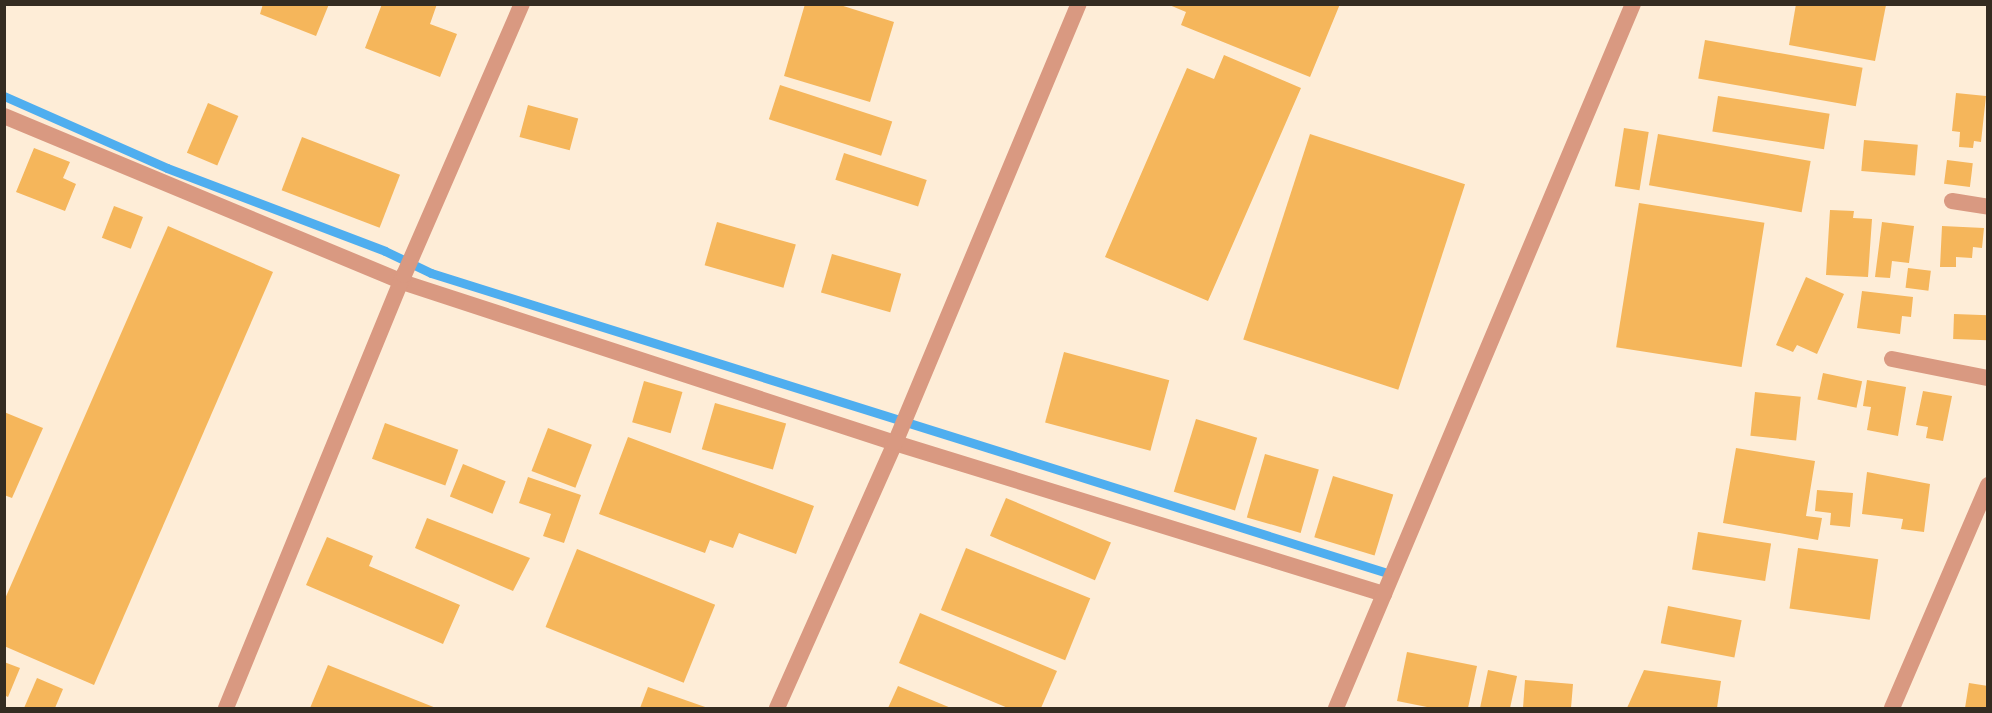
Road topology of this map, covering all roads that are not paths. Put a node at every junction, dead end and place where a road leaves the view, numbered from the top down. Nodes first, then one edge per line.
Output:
1 (522, 4) edge
2 (1079, 4) edge
3 (1634, 4) edge
4 (4, 116) edge
5 (1952, 201) dead end
6 (1988, 207) edge
7 (403, 278) junction
8 (1892, 359) dead end
9 (1988, 378) edge
10 (895, 443) junction
11 (1988, 485) edge
12 (1384, 594) junction
13 (226, 708) edge
14 (777, 708) edge
15 (1336, 708) edge
16 (1892, 708) edge

1 - 7 street
2 - 10 street
3 - 12 street
4 - 7 street
5 - 6 street
7 - 10 street
7 - 13 street
8 - 9 street
10 - 12 street
10 - 14 street
11 - 16 street
12 - 15 street

